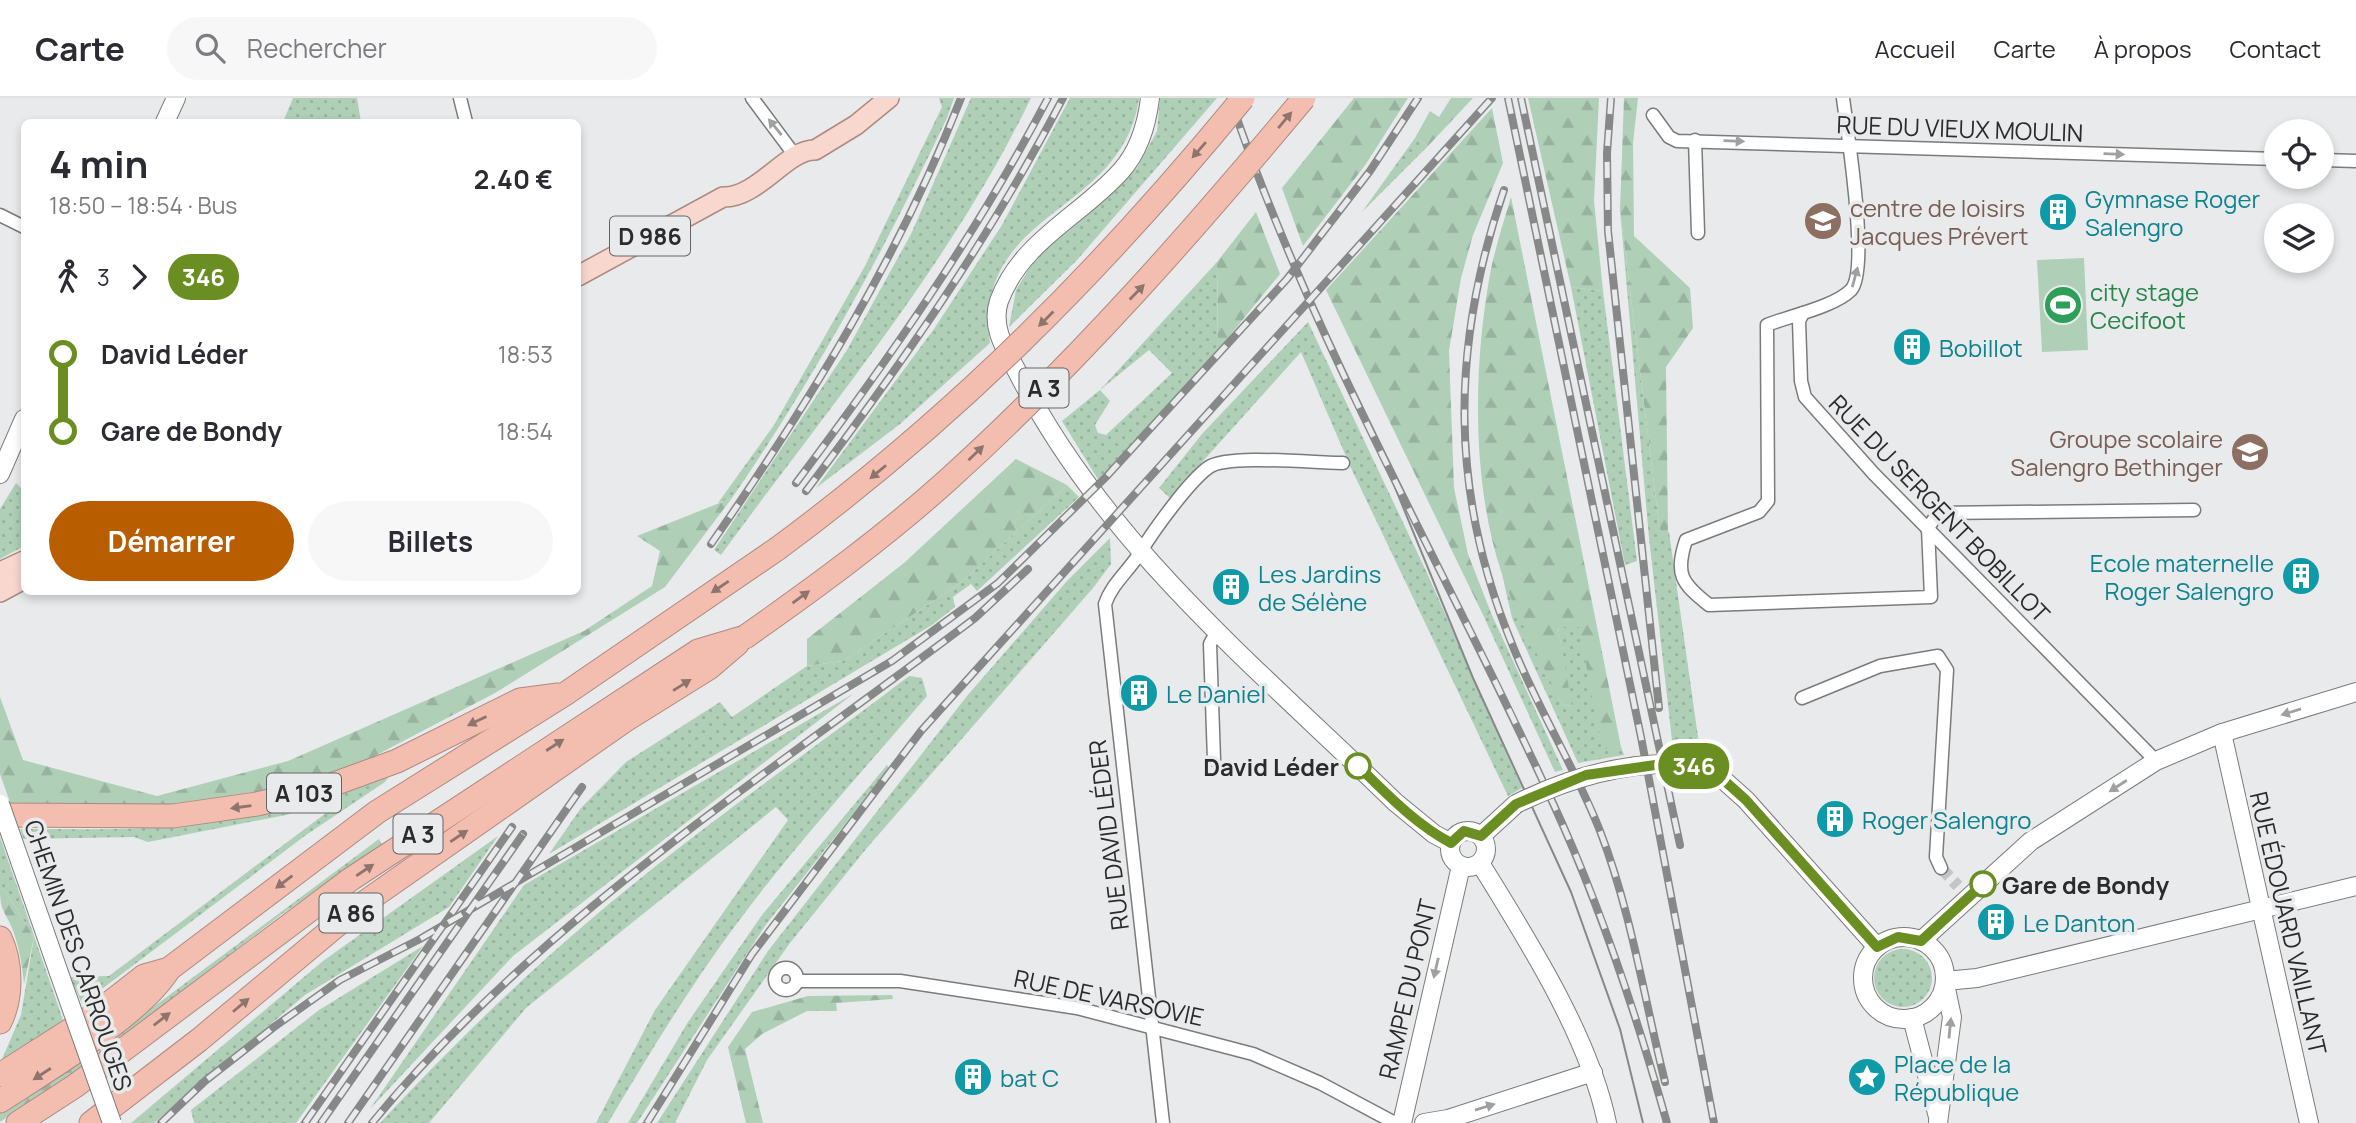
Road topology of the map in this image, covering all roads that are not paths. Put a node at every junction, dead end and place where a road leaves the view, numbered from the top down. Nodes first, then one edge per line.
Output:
1 (176, 98) edge
2 (460, 98) edge
3 (752, 98) edge
4 (1150, 98) edge
5 (1243, 98) edge
6 (1304, 98) edge
7 (1843, 98) edge
8 (882, 103) edge
9 (1653, 115) dead end
10 (166, 119) edge
11 (465, 119) edge
12 (1695, 140) junction
13 (1850, 146) junction
14 (796, 157) junction
15 (2264, 159) edge
16 (2334, 160) edge
17 (2356, 161) edge
18 (0, 215) edge
19 (21, 226) edge
20 (1698, 233) dead end
21 (581, 274) edge
22 (1803, 313) junction
23 (21, 426) edge
24 (1343, 463) dead end
25 (0, 474) edge
26 (2194, 510) dead end
27 (1928, 528) junction
28 (1140, 553) junction
29 (21, 562) edge
30 (0, 572) edge
31 (21, 581) edge
32 (0, 592) edge
33 (1217, 631) junction
34 (745, 637) junction
35 (2356, 692) edge
36 (565, 694) junction
37 (1802, 698) dead end
38 (2222, 733) junction
39 (1214, 760) dead end
40 (2156, 761) junction
41 (0, 804) edge
42 (0, 815) edge
43 (1481, 836) junction
44 (1451, 843) junction
45 (1480, 863) junction
46 (1461, 866) junction
47 (1941, 868) tunnel mouth
48 (2356, 886) edge
49 (2261, 908) junction
50 (0, 938) edge
51 (1921, 941) junction
52 (1877, 947) junction
53 (169, 969) junction
54 (797, 981) dead end
55 (1945, 983) junction
56 (1912, 1018) junction
57 (0, 1022) edge
58 (1152, 1026) junction
59 (1593, 1072) junction
60 (0, 1075) edge
61 (0, 1101) edge
62 (1938, 1122) edge
63 (19, 1123) edge
64 (91, 1123) edge
65 (112, 1123) edge
66 (1163, 1123) edge
67 (1395, 1123) edge
68 (1402, 1123) edge
69 (1424, 1123) edge
70 (1606, 1123) edge
71 (2309, 1123) edge

1 - 10 street
2 - 11 street
14 -> 3 street
4 - 28 street
5 -> 36 highway, A 3, bridge
34 -> 6 highway, A 3, bridge
7 - 13 street
8 - 14 main road, D 986
9 - 12 street, RUE DU VIEUX MOULIN
12 -> 13 street, RUE DU VIEUX MOULIN
12 - 20 street
13 -> 15 street, RUE DU VIEUX MOULIN
22 -> 13 street
14 - 21 main road, D 986
16 - 17 street
18 - 19 street
22 - 27 street, RUE DU SERGENT BOBILLOT
22 - 27 street
23 - 25 street
24 - 28 street, RUE DAVID LÉDER
26 - 27 street
27 - 40 street, RUE DU SERGENT BOBILLOT
28 - 33 street
28 - 58 street, RUE DAVID LÉDER
29 - 30 main road
31 - 32 main road
33 - 39 street
33 - 44 street
63 -> 34 highway, A 3
64 -> 34 highway, A 86
35 -> 38 street
36 -> 42 highway, A 103
36 -> 53 highway, A 3
37 - 47 street
38 - 40 street
38 - 49 street, RUE ÉDOUARD VAILLANT
40 -> 51 street
41 - 65 street, CHEMIN DES CARROUGES, bridge
43 - 44 street
43 - 45 street
43 - 52 street, bridge
44 - 46 street
45 - 46 street
45 - 59 street
46 -> 68 street, RAMPE DU PONT
48 - 49 street
49 - 55 street
49 - 71 street, RUE ÉDOUARD VAILLANT
50 - 57 highway
51 - 52 street
51 - 55 street
52 - 56 street
53 - 60 highway
53 -> 61 highway, A 3
54 - 58 street, RUE DE VARSOVIE
55 - 56 street
62 -> 55 street
56 - 62 street
58 - 66 street, RUE DAVID LÉDER
58 - 67 street, RUE DE VARSOVIE
69 -> 59 street
59 - 70 street

